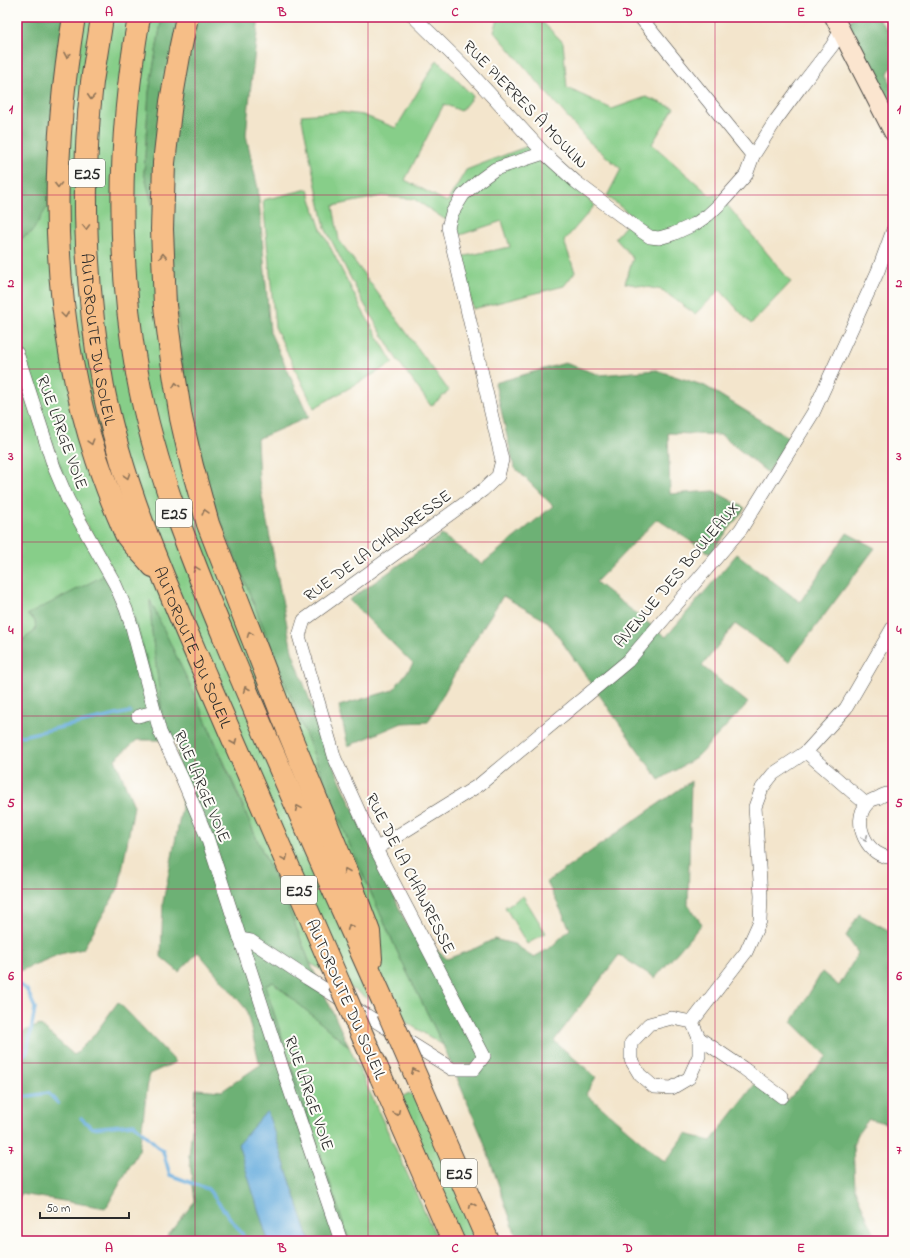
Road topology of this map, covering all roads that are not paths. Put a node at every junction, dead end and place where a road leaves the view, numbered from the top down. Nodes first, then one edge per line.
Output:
1 (74, 17) edge
2 (102, 17) edge
3 (139, 17) edge
4 (187, 17) edge
5 (414, 17) edge
6 (640, 17) edge
7 (838, 23) edge
8 (893, 132) edge
9 (544, 153) junction
10 (753, 156) junction
11 (893, 230) edge
12 (17, 353) edge
13 (163, 577) junction
14 (893, 627) edge
15 (154, 712) junction
16 (138, 716) dead end
17 (806, 752) junction
18 (893, 794) edge
19 (866, 804) junction
20 (376, 849) junction
21 (893, 857) edge
22 (240, 939) junction
23 (372, 975) junction
24 (692, 1022) junction
25 (699, 1038) junction
26 (782, 1097) dead end
27 (341, 1241) edge
28 (453, 1241) edge
29 (488, 1241) edge

1 -> 13 highway
2 -> 13 highway, AUTOROUTE DU SOLEIL / E25
23 -> 3 highway, AUTOROUTE DU SOLEIL / E25
23 -> 4 highway
5 - 9 street, RUE PIERRES À MOULIN
6 - 10 street
7 - 8 main road
7 - 10 street, RUE PIERRES À MOULIN
9 - 10 street, RUE PIERRES À MOULIN
9 - 20 street, RUE DE LA CHAWRESSE
11 - 20 street, AVENUE DES BOULEAUX
12 - 15 street, RUE LARGE VOIE
13 -> 28 highway, AUTOROUTE DU SOLEIL / E25, bridge
14 - 17 street
15 - 16 street
15 - 22 street, RUE LARGE VOIE
17 - 19 street
17 - 24 street
18 - 19 street
19 -> 21 street
20 - 22 street, RUE DE LA CHAWRESSE
22 - 27 street, RUE LARGE VOIE
29 -> 23 highway, AUTOROUTE DU SOLEIL / E25, bridge
24 - 25 street
24 - 25 street
25 - 26 street

